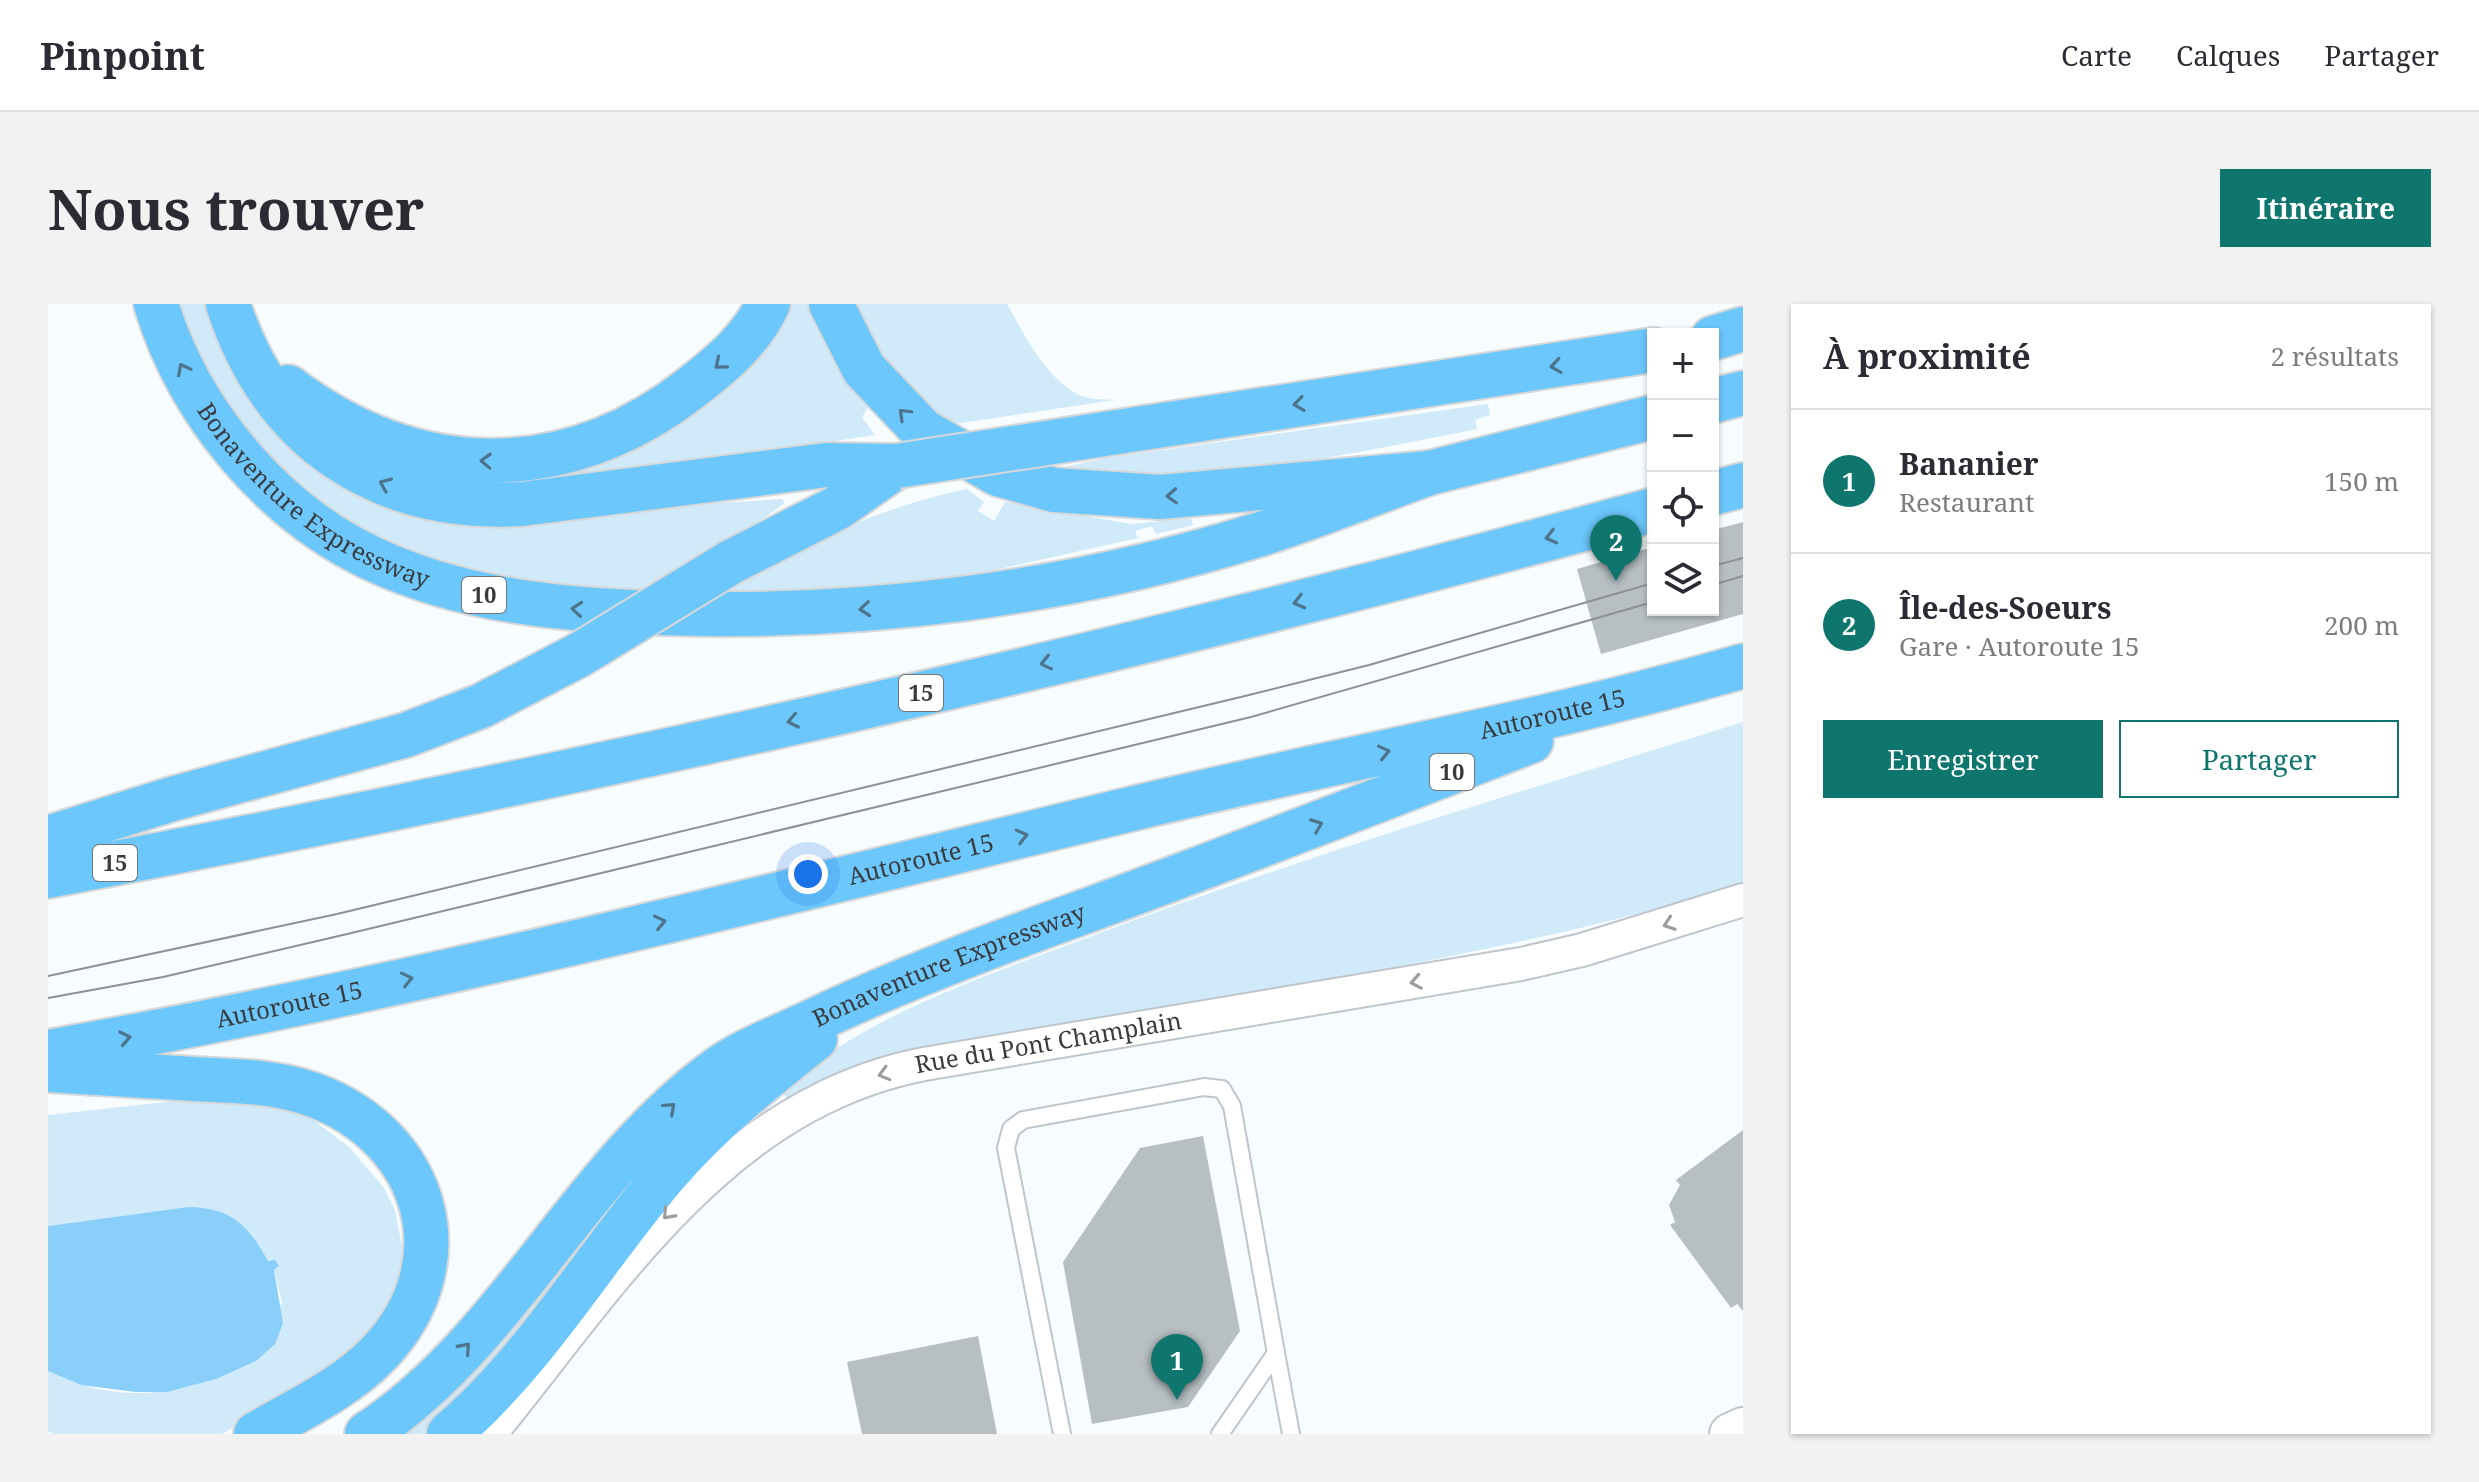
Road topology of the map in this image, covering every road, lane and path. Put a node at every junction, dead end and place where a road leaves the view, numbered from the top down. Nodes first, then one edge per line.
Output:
1 (156, 304) edge
2 (228, 304) edge
3 (768, 304) edge
4 (831, 304) edge
5 (1743, 329) edge
6 (1719, 336) edge
7 (1647, 351) edge
8 (246, 352) junction
9 (1743, 393) edge
10 (1717, 400) edge
11 (1647, 418) edge
12 (897, 466) junction
13 (1429, 473) junction
14 (1743, 485) edge
15 (1719, 491) edge
16 (1647, 512) edge
17 (1743, 666) edge
18 (1660, 690) junction
19 (48, 838) edge
20 (48, 876) edge
21 (1743, 900) edge
22 (874, 992) junction
23 (48, 1052) edge
24 (48, 1070) edge
25 (1276, 1353) junction
26 (1743, 1428) edge
27 (256, 1434) edge
28 (367, 1434) edge
29 (449, 1434) edge
30 (490, 1434) edge
31 (1062, 1434) edge
32 (1220, 1434) edge
33 (1291, 1434) edge
34 (1730, 1434) edge

13 -> 1 highway, Bonaventure Expressway / 10
2 - 8 highway
3 -> 8 highway
13 -> 4 highway
5 - 6 highway
7 -> 12 highway, bridge
12 -> 8 highway
9 - 10 highway
11 - 13 highway, 10
12 - 19 highway, bridge
14 - 15 highway
16 -> 20 highway, 15
17 - 18 highway, Autoroute 15 / 10
22 -> 18 highway, Bonaventure Expressway / 10
23 -> 18 highway, Autoroute 15
21 -> 30 street, Rue du Pont Champlain
28 -> 22 highway, Bonaventure Expressway / 10
22 - 29 highway
24 - 27 highway
25 - 31 lane
25 - 32 lane
25 - 33 lane
26 - 34 street

